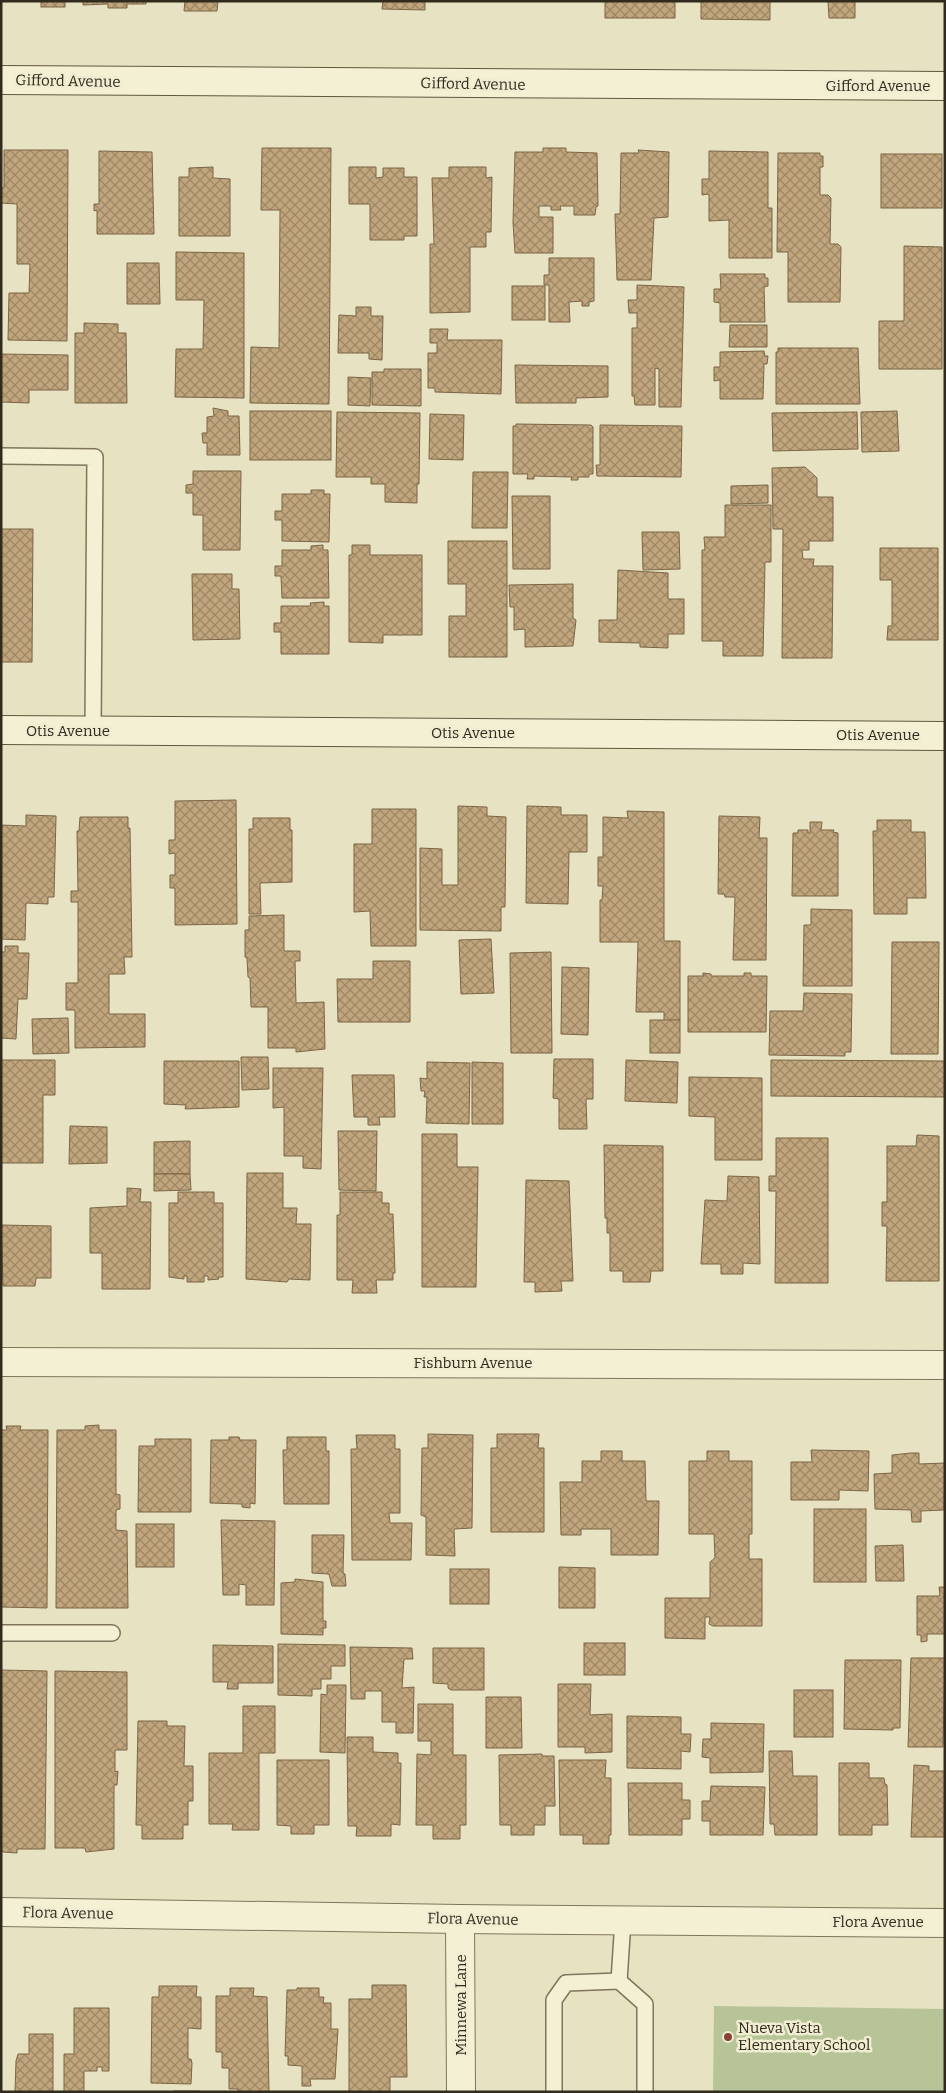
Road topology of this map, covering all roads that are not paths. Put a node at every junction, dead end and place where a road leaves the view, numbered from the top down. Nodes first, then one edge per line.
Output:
1 (1, 80) edge
2 (945, 86) edge
3 (1, 456) edge
4 (1, 730) edge
5 (93, 731) junction
6 (945, 736) edge
7 (1, 1362) edge
8 (945, 1365) edge
9 (1, 1633) edge
10 (112, 1633) dead end
11 (1, 1912) edge
12 (460, 1919) junction
13 (623, 1920) junction
14 (945, 1923) edge
15 (619, 1981) junction
16 (461, 2092) edge
17 (554, 2092) edge
18 (645, 2092) edge

1 - 2 street, Gifford Avenue
3 - 5 lane
4 - 5 street, Otis Avenue
5 - 6 street, Otis Avenue
7 - 8 street, Fishburn Avenue
9 - 10 lane
11 - 12 street, Flora Avenue
12 - 13 street, Flora Avenue
12 - 16 street, Minnewa Lane
13 - 14 street, Flora Avenue
13 - 15 lane
15 - 17 lane
15 - 18 lane

